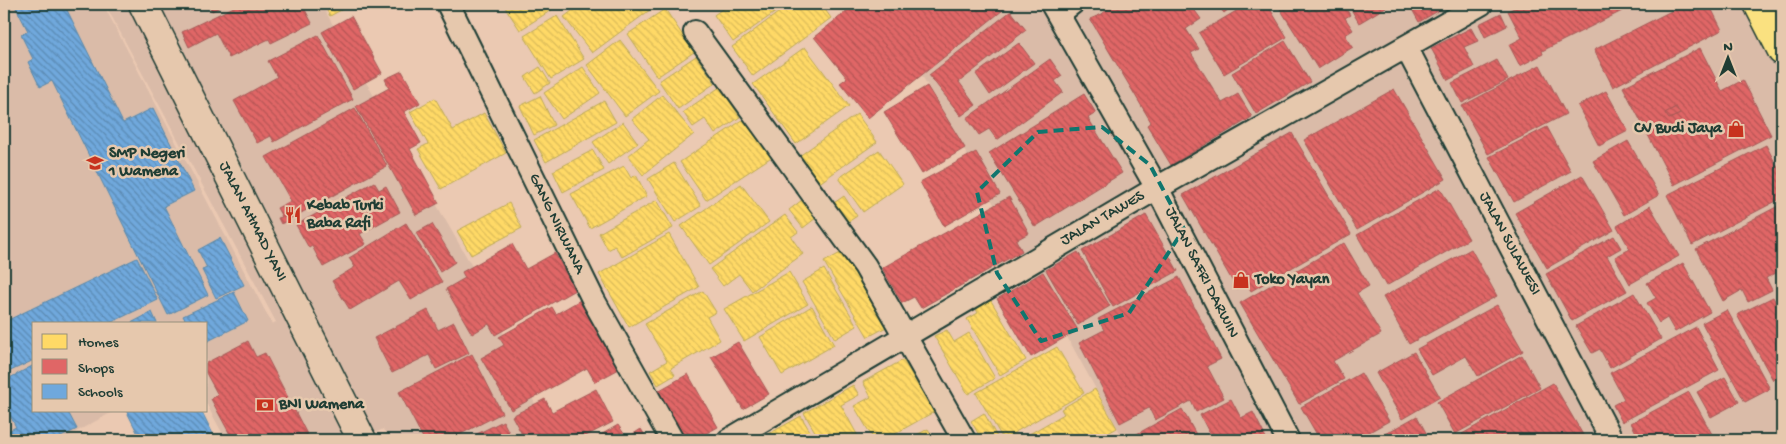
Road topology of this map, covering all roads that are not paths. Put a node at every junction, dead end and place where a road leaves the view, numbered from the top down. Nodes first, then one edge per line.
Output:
1 (143, 4) edge
2 (448, 4) edge
3 (1080, 4) edge
4 (1481, 4) edge
5 (1758, 4) edge
6 (1056, 12) edge
7 (695, 32) dead end
8 (1406, 47) junction
9 (1782, 52) edge
10 (1157, 188) junction
11 (905, 335) junction
12 (362, 440) edge
13 (672, 440) edge
14 (729, 440) edge
15 (964, 440) edge
16 (1288, 440) edge
17 (1612, 440) edge

1 - 12 main road, JALAN AHMAD YANI
2 - 13 street, GANG NIRWANA
3 - 6 lane
4 - 8 street, JALAN TAWES
5 - 9 highway
6 - 10 street, JALAN SAFRI DARWIN
7 - 11 street
8 - 10 street, JALAN TAWES
8 - 17 street, JALAN SULAWESI
10 - 11 street, JALAN TAWES
10 - 16 street, JALAN SAFRI DARWIN
11 - 14 street, JALAN TAWES
11 - 15 street

